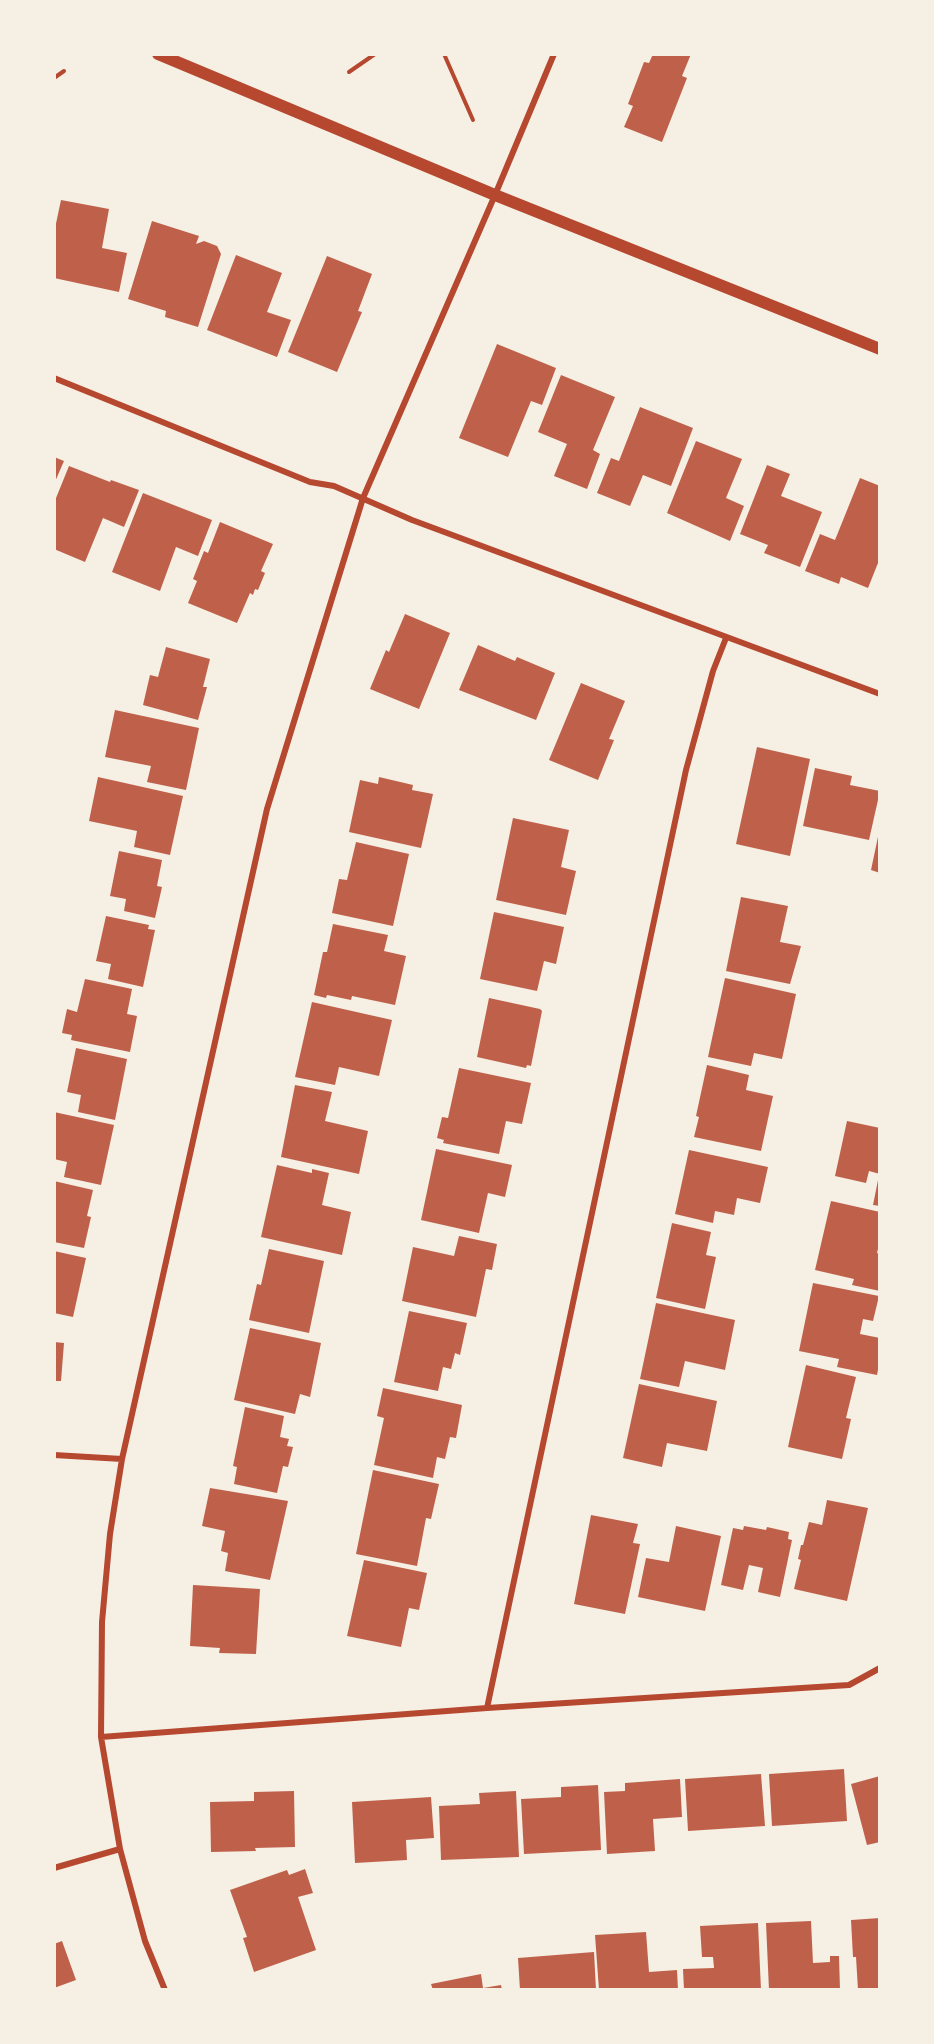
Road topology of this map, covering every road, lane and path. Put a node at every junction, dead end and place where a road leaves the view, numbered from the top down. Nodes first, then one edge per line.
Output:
1 (158, 54) edge
2 (375, 54) edge
3 (444, 54) edge
4 (554, 54) edge
5 (64, 71) dead end
6 (349, 72) dead end
7 (54, 78) edge
8 (473, 120) dead end
9 (495, 195) junction
10 (880, 349) edge
11 (54, 378) edge
12 (363, 498) junction
13 (726, 638) junction
14 (880, 694) edge
15 (54, 1455) edge
16 (122, 1459) junction
17 (880, 1668) edge
18 (487, 1708) junction
19 (101, 1737) junction
20 (120, 1850) junction
21 (54, 1868) edge
22 (165, 1990) edge

1 - 9 main road
2 - 6 path
3 - 8 path
4 - 9 street
5 - 7 path
9 - 10 main road
9 - 12 street
11 - 12 street
12 - 13 street
12 - 16 street
13 - 14 street
13 - 18 street
15 - 16 street
16 - 19 street
17 - 18 street
18 - 19 street
19 - 20 street
20 - 21 street
20 - 22 street

